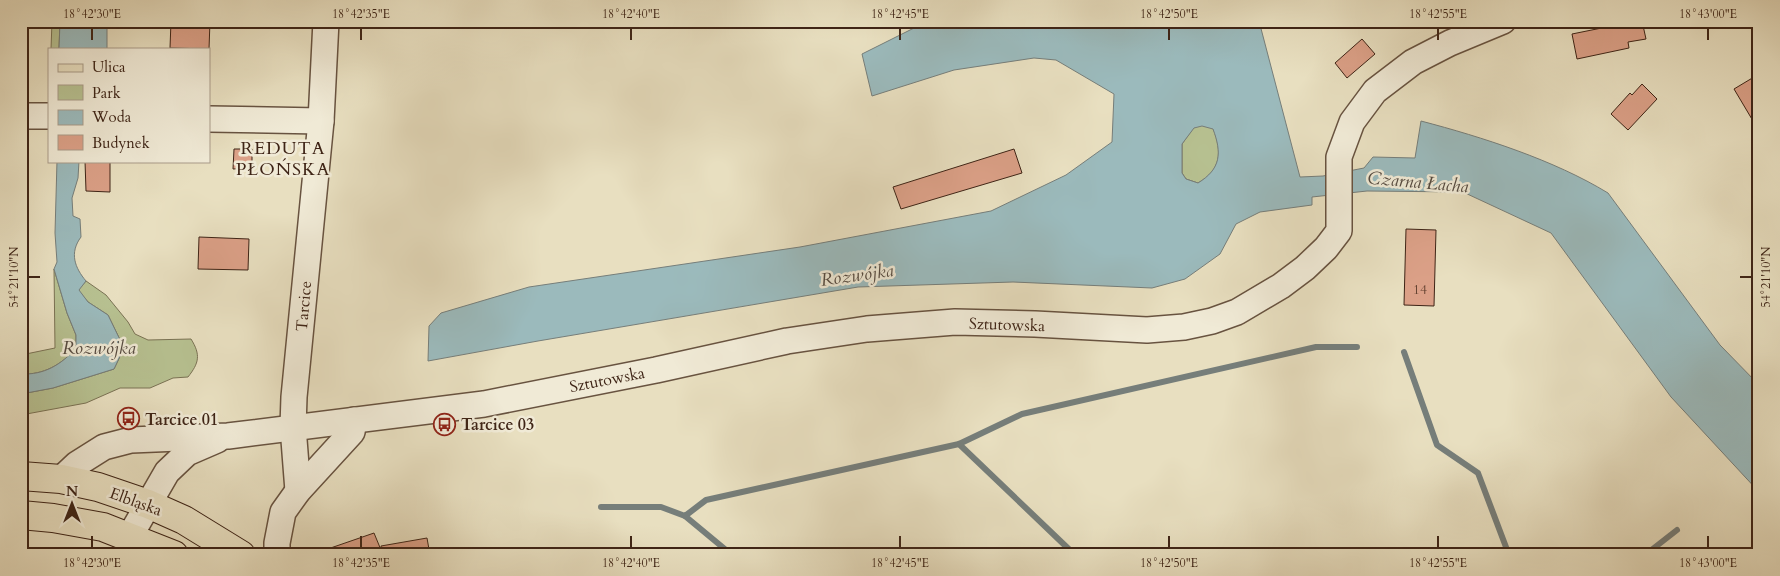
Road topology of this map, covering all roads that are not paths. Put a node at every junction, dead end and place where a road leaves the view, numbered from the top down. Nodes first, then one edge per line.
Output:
1 (326, 21) edge
2 (1503, 21) edge
3 (21, 116) edge
4 (48, 116) edge
5 (210, 119) edge
6 (321, 121) junction
7 (354, 420) junction
8 (293, 427) junction
9 (228, 436) junction
10 (21, 476) edge
11 (61, 479) junction
12 (298, 491) junction
13 (148, 504) junction
14 (21, 515) edge
15 (130, 536) junction
16 (174, 555) edge
17 (241, 555) edge
18 (277, 555) edge

1 - 6 street, Tarcice
2 - 7 street, Sztutowska
3 - 4 street
5 - 6 street
6 - 8 street, Tarcice
7 - 8 street, Sztutowska
7 - 12 street
8 - 9 street, Sztutowska
8 - 12 street, Tarcice
9 - 11 street, Sztutowska
9 - 13 street, Sztutowska
10 - 11 main road, Elbląska
11 - 13 main road, Elbląska
12 - 18 street
13 - 15 street, Sztutowska
13 - 17 main road, Elbląska
14 - 15 main road
15 - 16 main road

